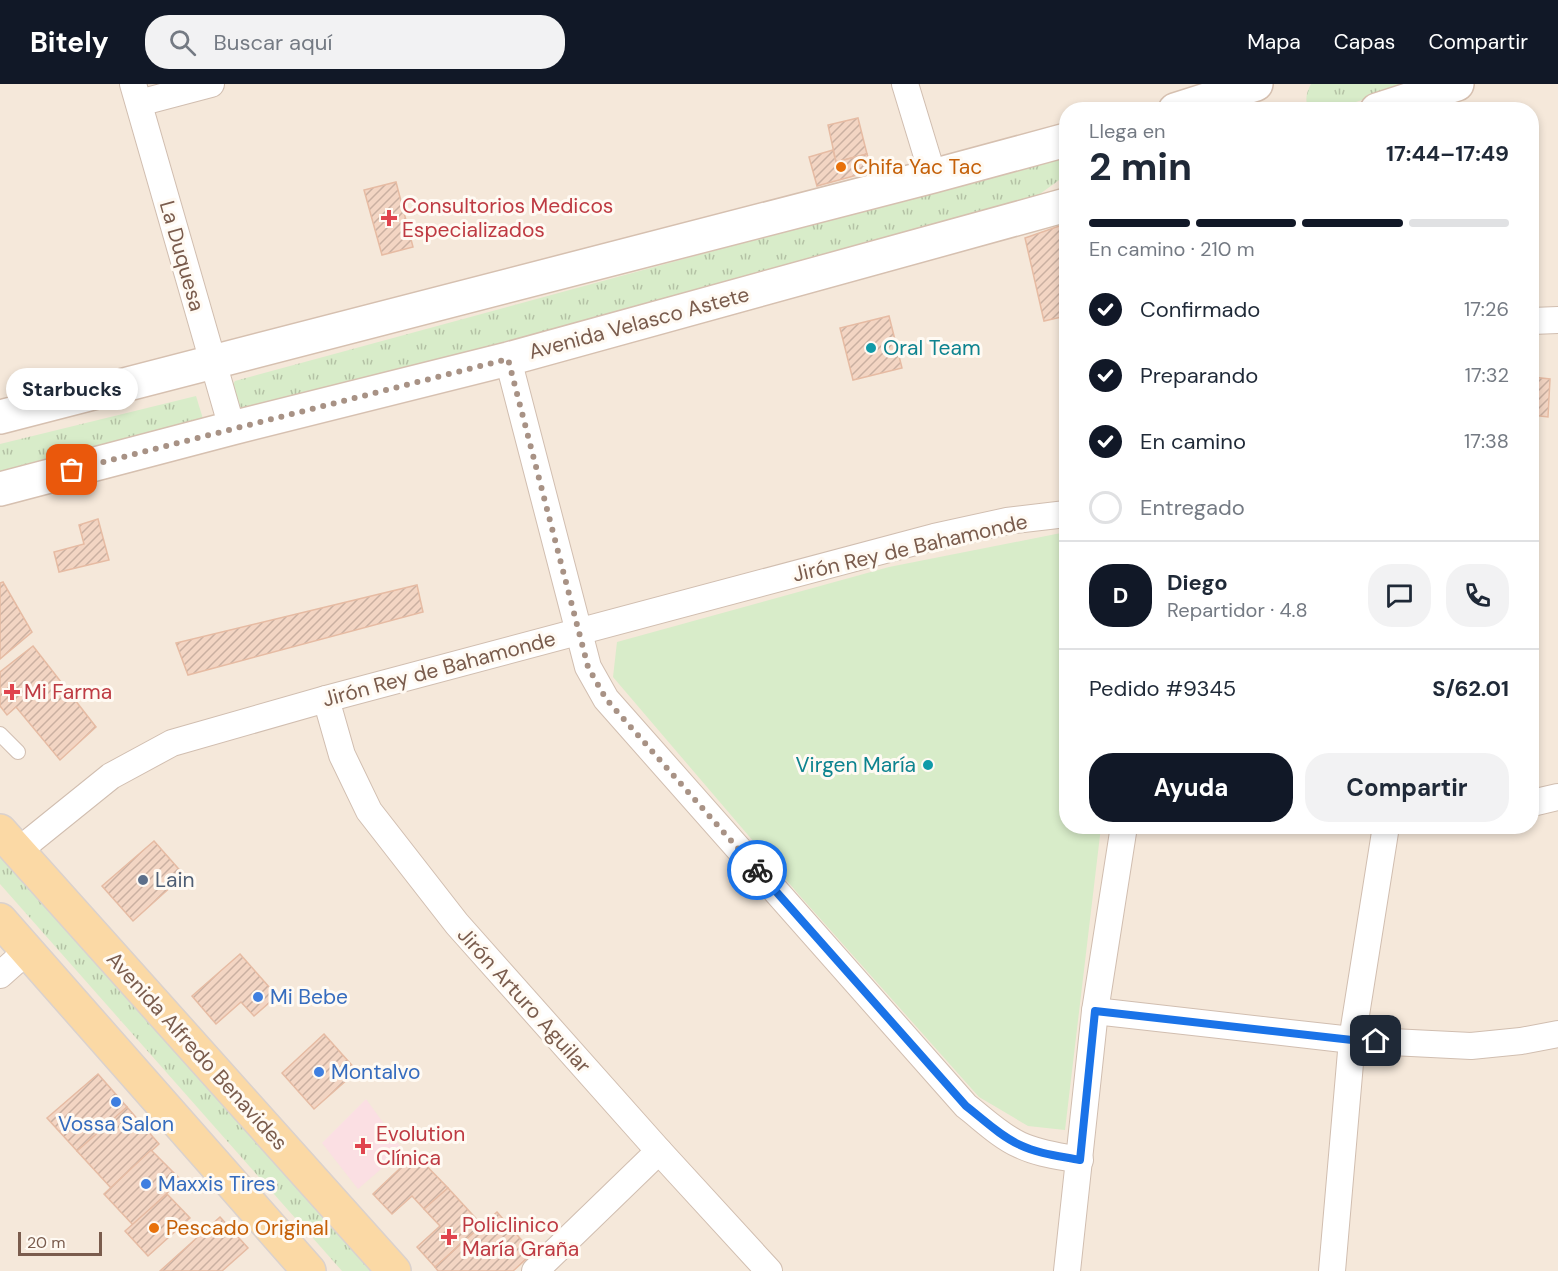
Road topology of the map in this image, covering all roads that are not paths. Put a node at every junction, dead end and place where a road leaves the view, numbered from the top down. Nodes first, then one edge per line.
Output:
1 (212, 84) edge
2 (905, 84) edge
3 (1256, 84) edge
4 (1457, 84) edge
5 (136, 93) edge
6 (1191, 101) edge
7 (1262, 102) edge
8 (1405, 102) edge
9 (1059, 142) edge
10 (933, 176) junction
11 (1059, 207) edge
12 (1558, 320) edge
13 (1539, 321) edge
14 (508, 359) junction
15 (213, 362) junction
16 (0, 417) edge
17 (232, 428) junction
18 (0, 489) edge
19 (1059, 515) edge
20 (579, 632) junction
21 (326, 699) junction
22 (0, 734) edge
23 (18, 752) dead end
24 (1558, 797) edge
25 (1539, 801) edge
26 (1123, 834) edge
27 (1385, 834) edge
28 (9, 841) edge
29 (0, 920) edge
30 (27, 951) junction
31 (0, 975) edge
32 (1095, 1011) junction
33 (1558, 1034) edge
34 (1352, 1040) junction
35 (658, 1151) junction
36 (1080, 1160) junction
37 (309, 1271) edge
38 (394, 1271) edge
39 (535, 1271) edge
40 (770, 1271) edge
41 (1067, 1271) edge
42 (1332, 1271) edge

1 - 5 street
2 - 10 street
3 - 6 main road
3 - 7 main road
4 - 8 main road
5 - 15 street, La Duquesa
9 - 10 main road
10 - 15 main road
11 - 14 main road, Avenida Velasco Astete
12 - 13 street
14 - 17 main road, Avenida Velasco Astete
14 - 20 street
15 - 16 main road
15 - 17 street, La Duquesa
17 - 18 main road, Avenida Velasco Astete
19 - 20 street, Jirón Rey de Bahamonde
20 - 21 street, Jirón Rey de Bahamonde
20 - 36 street
21 - 28 street, Jirón Rey de Bahamonde
21 - 35 street, Jirón Arturo Aguilar
22 - 23 lane
24 - 25 street
26 - 32 street
27 - 34 street
28 - 38 main road, Avenida Alfredo Benavides
29 - 30 main road
30 - 31 street
30 - 37 main road
32 - 34 street
32 - 36 street
33 - 34 street
34 - 42 street
35 - 39 street
35 - 40 street, Jirón Arturo Aguilar
36 - 41 street

